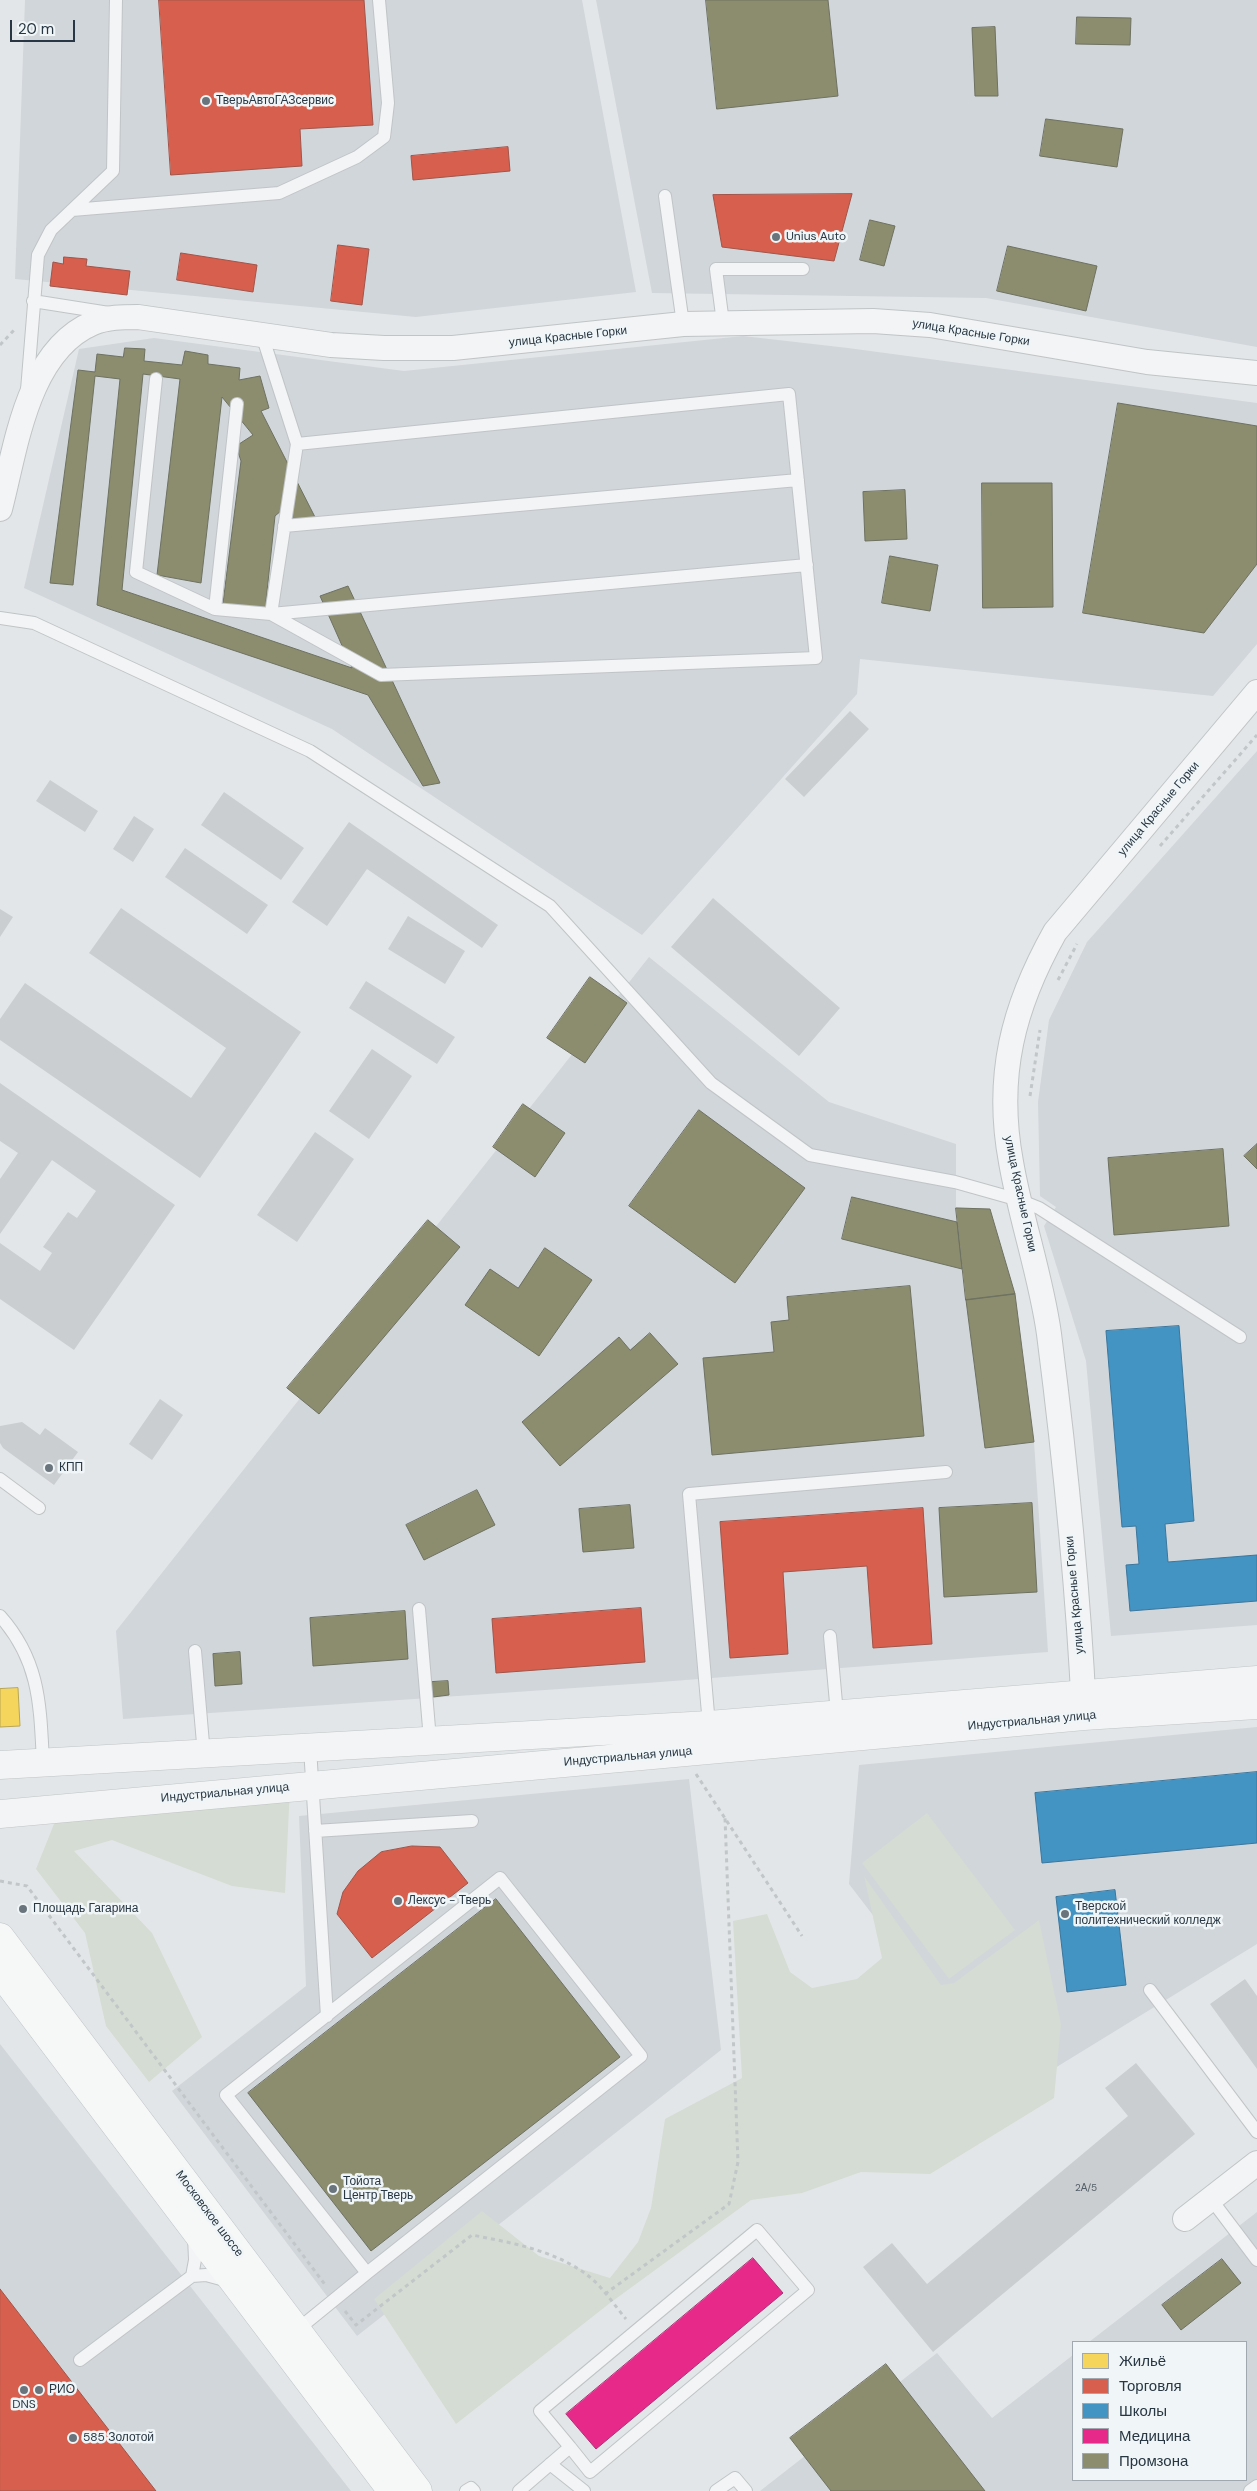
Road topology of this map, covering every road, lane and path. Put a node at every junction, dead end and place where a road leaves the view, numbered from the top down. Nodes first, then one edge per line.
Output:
1 (116, 0) edge
2 (380, 0) edge
3 (665, 196) dead end
4 (72, 210) junction
5 (803, 269) dead end
6 (33, 301) junction
7 (138, 317) junction
8 (723, 323) junction
9 (683, 324) junction
10 (14, 330) dead end
11 (262, 335) junction
12 (0, 345) edge
13 (1257, 373) edge
14 (156, 379) dead end
15 (237, 404) dead end
16 (26, 410) junction
17 (297, 444) junction
18 (798, 480) junction
19 (0, 509) edge
20 (284, 526) junction
21 (807, 565) junction
22 (215, 609) junction
23 (271, 614) junction
24 (0, 618) edge
25 (1257, 692) edge
26 (1257, 735) edge
27 (1159, 846) dead end
28 (1081, 936) dead end
29 (1055, 987) dead end
30 (1041, 1022) dead end
31 (1029, 1105) dead end
32 (1019, 1200) junction
33 (1240, 1338) dead end
34 (946, 1472) dead end
35 (0, 1479) edge
36 (39, 1508) dead end
37 (419, 1609) dead end
38 (0, 1616) edge
39 (830, 1636) dead end
40 (195, 1652) dead end
41 (1257, 1680) edge
42 (1084, 1705) junction
43 (1257, 1705) edge
44 (837, 1714) junction
45 (709, 1725) junction
46 (430, 1740) junction
47 (310, 1748) junction
48 (204, 1755) junction
49 (43, 1762) junction
50 (0, 1764) edge
51 (693, 1769) dead end
52 (312, 1785) junction
53 (0, 1814) edge
54 (725, 1818) junction
55 (472, 1821) dead end
56 (315, 1831) junction
57 (0, 1881) edge
58 (27, 1886) dead end
59 (802, 1936) dead end
60 (0, 1937) edge
61 (0, 1972) edge
62 (1150, 1990) dead end
63 (327, 2016) junction
64 (1257, 2132) edge
65 (1257, 2163) edge
66 (1211, 2199) junction
67 (1185, 2219) dead end
68 (193, 2227) junction
69 (1257, 2260) edge
70 (367, 2273) junction
71 (192, 2276) junction
72 (234, 2282) junction
73 (605, 2294) dead end
74 (297, 2330) junction
75 (80, 2360) dead end
76 (570, 2448) junction
77 (550, 2464) junction
78 (1257, 2486) edge
79 (392, 2491) edge
80 (418, 2491) edge
81 (466, 2491) edge
82 (474, 2491) edge
83 (518, 2491) edge
84 (584, 2491) edge
85 (716, 2491) edge
86 (746, 2491) edge
87 (1250, 2491) edge

1 - 4 lane
2 - 4 lane
3 - 9 lane
4 - 6 lane
5 - 8 lane
6 - 7 lane
6 - 16 lane
7 - 11 street, улица Красные Горки
7 - 16 street, улица Красные Горки
8 - 9 street, улица Красные Горки
8 - 13 street, улица Красные Горки
9 - 11 street, улица Красные Горки
10 - 12 path
11 - 17 lane
14 - 22 lane
15 - 22 lane
16 - 19 street, улица Красные Горки
17 - 18 lane
17 - 20 lane
18 - 20 lane
18 - 21 lane
20 - 23 lane
21 - 23 lane
21 - 23 lane
22 - 23 lane
24 - 32 lane
25 - 32 street, улица Красные Горки
26 - 27 path
28 - 29 path
30 - 31 path
32 - 33 lane
32 - 42 street, улица Красные Горки
34 - 45 lane
35 - 36 lane
37 - 46 lane
38 - 49 lane
39 - 44 lane
40 - 48 lane
41 - 42 street, Индустриальная улица
42 - 43 street, Индустриальная улица
42 - 44 street, Индустриальная улица
42 - 52 street, Индустриальная улица
44 - 45 street, Индустриальная улица
45 - 46 street, Индустриальная улица
46 - 47 street, Индустриальная улица
47 - 48 street, Индустриальная улица
47 - 52 lane
48 - 49 street, Индустриальная улица
49 - 50 street, Индустриальная улица
51 - 54 path
52 - 53 street, Индустриальная улица
52 - 56 lane
54 - 59 path
54 - 73 path
55 - 56 lane
56 - 63 lane
57 - 58 path
60 - 74 main road, Московское шоссе
61 - 68 main road, Московское шоссе
62 - 64 lane
63 - 70 lane
63 - 70 lane
65 - 66 street
66 - 67 street
66 - 69 lane
68 - 71 lane
68 - 72 main road, Московское шоссе
70 - 74 lane
71 - 72 lane
71 - 75 lane
72 - 79 main road, Московское шоссе
74 - 80 main road, Московское шоссе
76 - 76 lane
76 - 77 lane
77 - 83 lane
77 - 84 lane
78 - 87 lane
81 - 82 lane
85 - 86 lane

